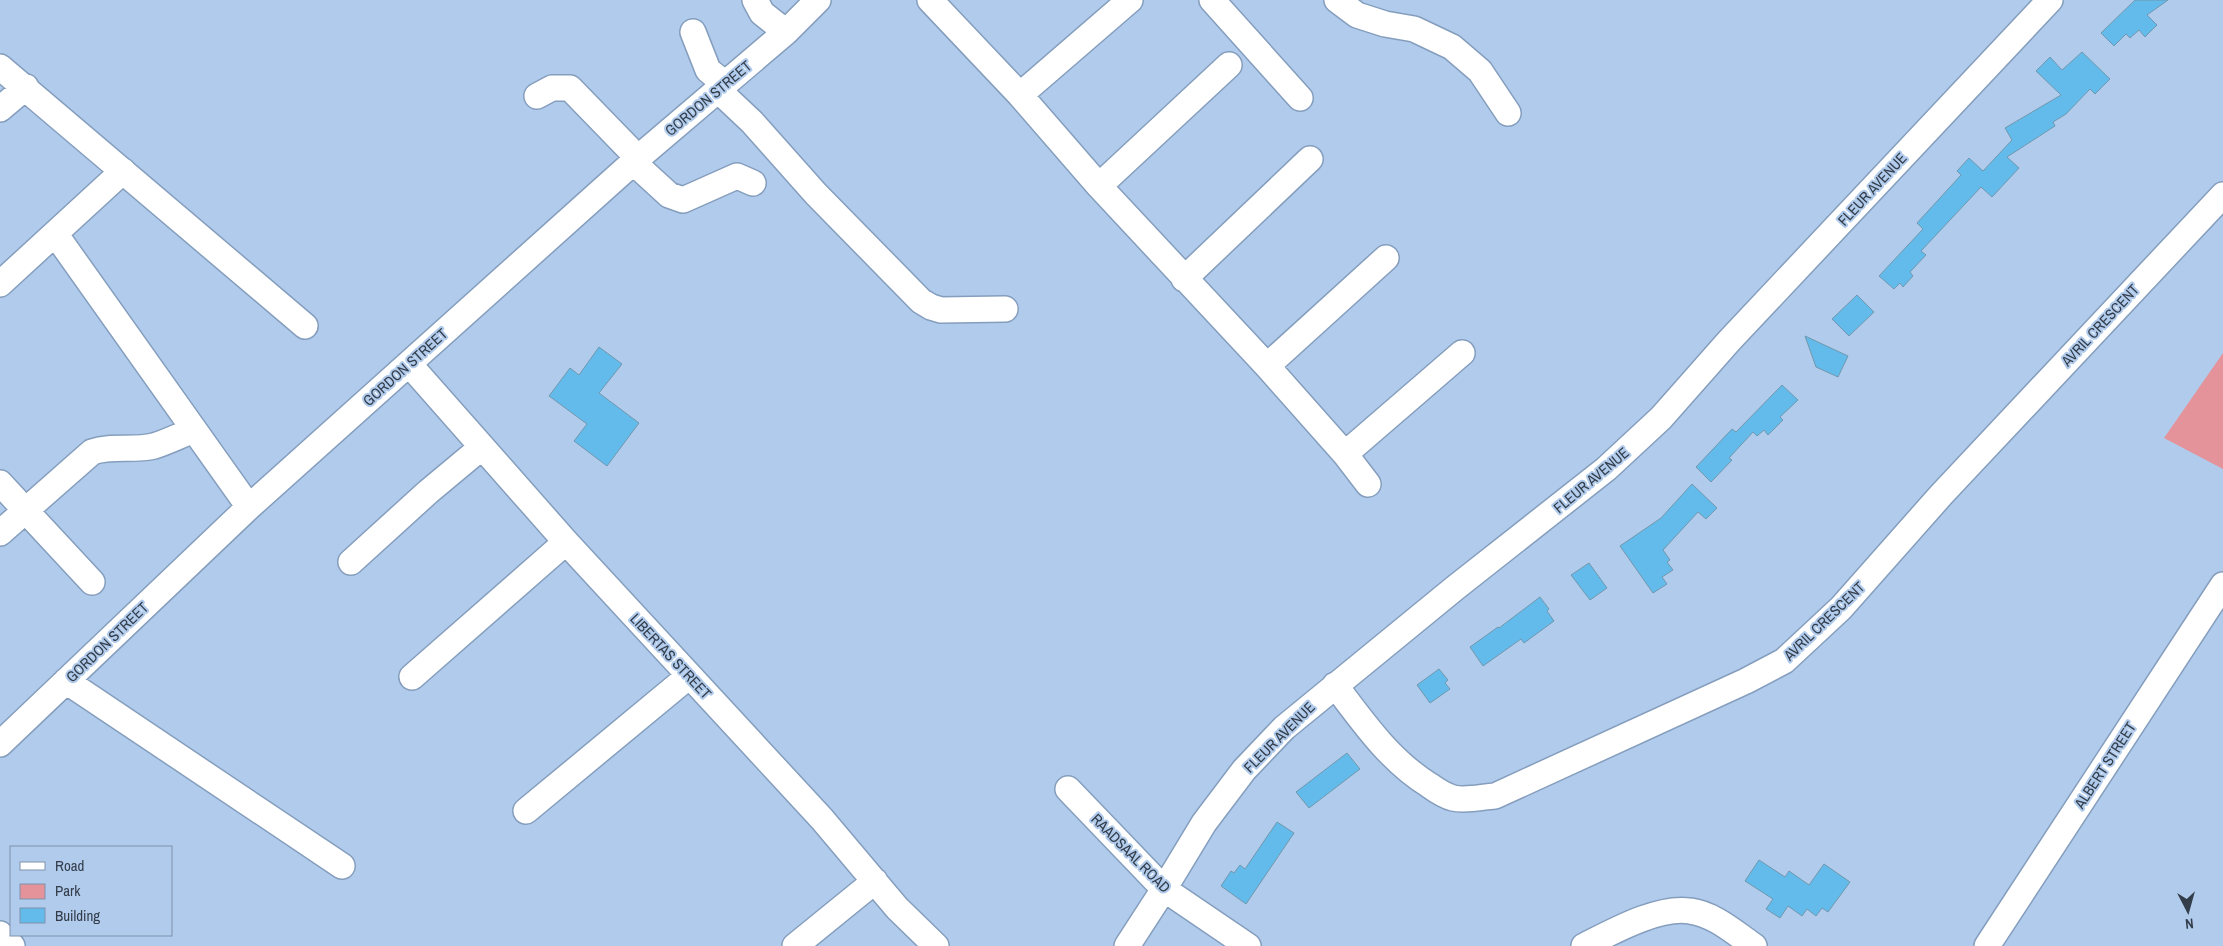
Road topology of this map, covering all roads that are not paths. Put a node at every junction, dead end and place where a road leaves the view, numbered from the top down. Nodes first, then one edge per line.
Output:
1 (755, 0) edge
2 (817, 0) edge
3 (930, 0) edge
4 (1130, 0) edge
5 (1212, 0) edge
6 (1337, 0) edge
7 (2050, 0) edge
8 (693, 32) dead end
9 (786, 32) junction
10 (1229, 65) dead end
11 (0, 67) edge
12 (26, 87) junction
13 (721, 87) junction
14 (1020, 95) junction
15 (538, 96) dead end
16 (1300, 98) dead end
17 (0, 110) edge
18 (1508, 113) dead end
19 (636, 160) junction
20 (1310, 160) dead end
21 (123, 172) junction
22 (753, 183) dead end
23 (1099, 186) junction
24 (2223, 195) edge
25 (56, 235) junction
26 (1386, 258) dead end
27 (1184, 279) junction
28 (0, 284) edge
29 (1004, 309) dead end
30 (305, 326) dead end
31 (1462, 353) dead end
32 (409, 364) junction
33 (1267, 366) junction
34 (194, 430) junction
35 (482, 447) junction
36 (1345, 454) junction
37 (0, 483) edge
38 (1368, 484) dead end
39 (249, 507) junction
40 (25, 511) junction
41 (0, 533) edge
42 (566, 542) junction
43 (351, 562) dead end
44 (92, 582) dead end
45 (2223, 584) edge
46 (689, 676) junction
47 (412, 677) dead end
48 (66, 681) junction
49 (1335, 685) junction
50 (0, 744) edge
51 (1068, 789) dead end
52 (526, 811) dead end
53 (342, 866) dead end
54 (875, 882) junction
55 (1164, 890) junction
56 (0, 934) edge
57 (12, 946) edge
58 (795, 946) edge
59 (936, 946) edge
60 (1127, 946) edge
61 (1248, 946) edge
62 (1584, 946) edge
63 (1754, 946) edge
64 (1987, 946) edge

1 - 9 street
2 - 9 street, GORDON STREET
3 - 14 street
4 - 14 street
5 - 16 street
6 - 18 street
7 - 49 street, FLEUR AVENUE
8 - 13 street
9 - 13 street, GORDON STREET
10 - 23 street
11 - 12 street
12 - 17 street
12 - 21 street
13 - 19 street, GORDON STREET
13 - 29 street
14 - 23 street
15 - 19 street
19 - 22 street
19 - 32 street, GORDON STREET
20 - 27 street
21 - 25 street
21 - 30 street
23 - 27 street
24 - 49 street, AVRIL CRESCENT
25 - 28 street
25 - 34 street
26 - 33 street
27 - 33 street
31 - 36 street
32 - 35 street, LIBERTAS STREET
32 - 39 street, GORDON STREET
33 - 36 street
34 - 39 street
34 - 40 street
35 - 42 street, LIBERTAS STREET
35 - 43 street
36 - 38 street
37 - 40 street
39 - 48 street, GORDON STREET
40 - 41 street
40 - 44 street
42 - 46 street, LIBERTAS STREET
42 - 47 street
45 - 64 street, ALBERT STREET
46 - 52 street
46 - 54 street, LIBERTAS STREET
48 - 50 street, GORDON STREET
48 - 53 street
49 - 55 street, FLEUR AVENUE
51 - 55 street, RAADSAAL ROAD
54 - 58 street
54 - 59 street, LIBERTAS STREET
55 - 60 street, FLEUR AVENUE
55 - 61 street, RAADSAAL ROAD
56 - 57 street
62 - 63 street

